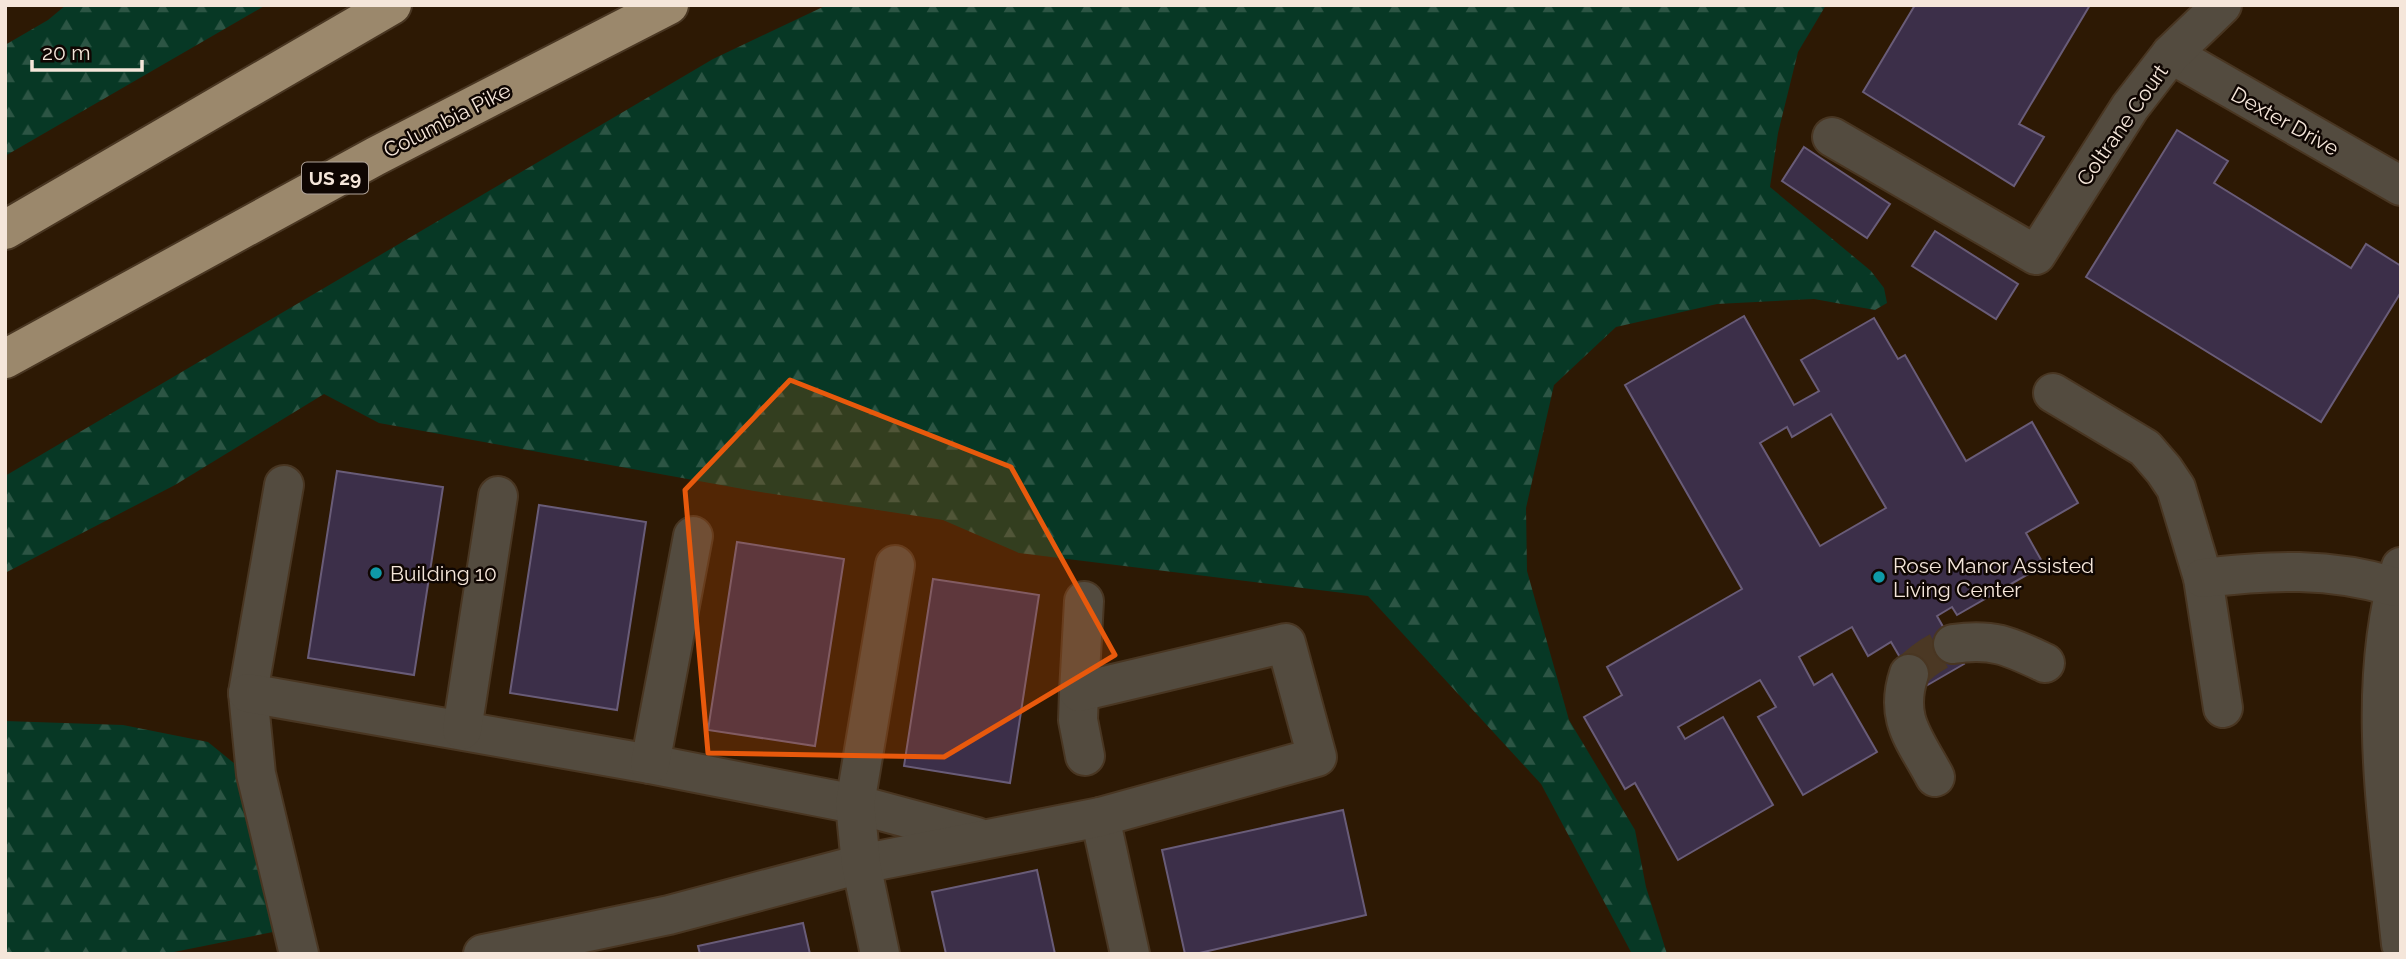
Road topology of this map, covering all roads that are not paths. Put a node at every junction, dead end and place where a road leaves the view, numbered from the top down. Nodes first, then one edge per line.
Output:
1 (392, 5) edge
2 (669, 5) edge
3 (2222, 5) edge
4 (2171, 54) junction
5 (1832, 137) dead end
6 (2401, 186) edge
7 (5, 230) edge
8 (5, 359) edge
9 (2053, 393) dead end
10 (284, 485) dead end
11 (498, 496) dead end
12 (693, 536) dead end
13 (895, 565) dead end
14 (2398, 577) edge
15 (2203, 578) junction
16 (1084, 601) dead end
17 (1953, 644) tunnel mouth
18 (2045, 663) dead end
19 (1909, 674) tunnel mouth
20 (1079, 692) junction
21 (248, 693) junction
22 (2223, 708) dead end
23 (461, 730) junction
24 (1085, 756) dead end
25 (650, 764) junction
26 (1936, 777) dead end
27 (855, 804) junction
28 (1100, 817) junction
29 (987, 840) junction
30 (861, 864) junction
31 (625, 939) edge
32 (2401, 944) edge
33 (299, 954) edge
34 (483, 954) edge
35 (880, 954) edge
36 (1130, 954) edge

1 - 7 highway
2 - 8 highway, Columbia Pike / US 29
3 - 4 street, Coltrane Court
4 - 5 street, Coltrane Court
4 - 6 street, Dexter Drive
9 - 15 street
10 - 21 street
11 - 23 street
12 - 25 street
13 - 27 street
14 - 15 street
14 - 32 street
15 - 22 street
16 - 20 street
17 - 18 street
19 - 26 street
20 - 24 street
20 - 28 street
21 - 23 street
21 - 33 street
23 - 25 street
25 - 27 street
27 - 29 street
27 - 30 street
28 - 29 street
28 - 36 street
29 - 30 street
30 - 31 street
30 - 35 street
31 - 34 street

